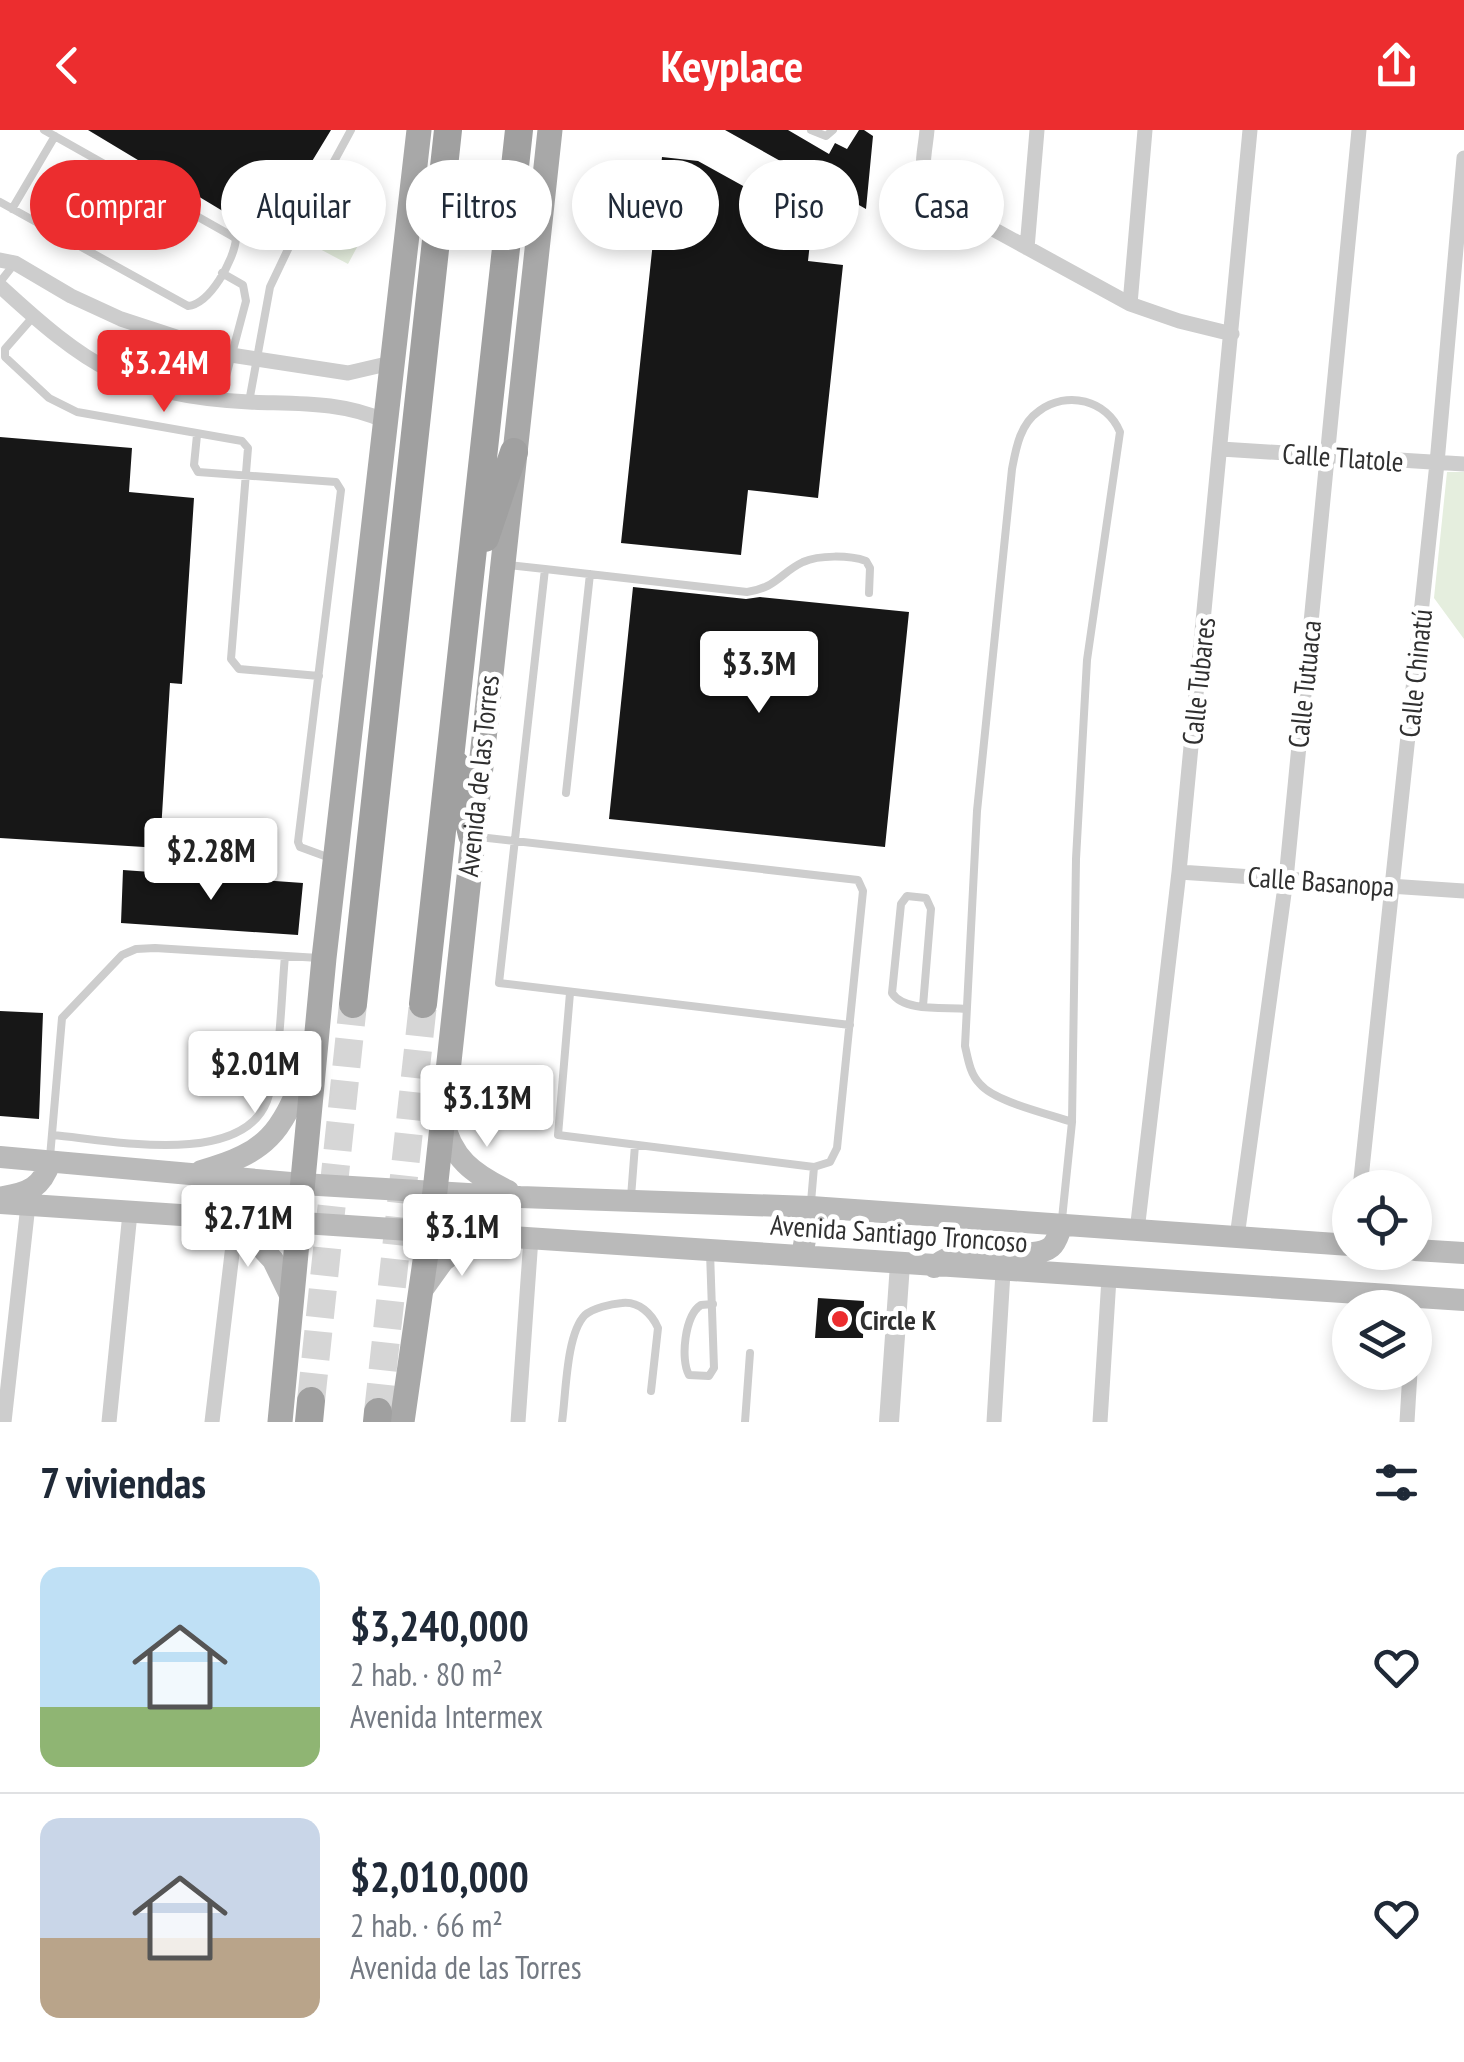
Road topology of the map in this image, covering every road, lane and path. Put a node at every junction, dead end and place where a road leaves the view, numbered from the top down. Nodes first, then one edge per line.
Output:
1 (44, 130) edge
2 (352, 130) edge
3 (419, 130) edge
4 (448, 130) edge
5 (519, 130) edge
6 (550, 130) edge
7 (811, 130) edge
8 (833, 130) edge
9 (927, 130) edge
10 (1037, 130) edge
11 (1146, 130) edge
12 (1250, 130) edge
13 (1359, 130) edge
14 (55, 136) junction
15 (1464, 158) edge
16 (0, 202) edge
17 (12, 208) junction
18 (1027, 248) junction
19 (8, 262) edge
20 (222, 272) junction
21 (0, 284) edge
22 (1130, 304) junction
23 (33, 317) junction
24 (1232, 334) junction
25 (231, 355) junction
26 (256, 359) junction
27 (392, 364) junction
28 (220, 399) junction
29 (249, 402) junction
30 (384, 421) junction
31 (198, 435) junction
32 (1221, 449) junction
33 (514, 452) junction
34 (1326, 456) junction
35 (1437, 463) junction
36 (1464, 464) edge
37 (247, 477) junction
38 (503, 564) junction
39 (545, 569) junction
40 (590, 574) junction
41 (467, 591) junction
42 (870, 593) dead end
43 (318, 676) junction
44 (450, 745) junction
45 (566, 793) dead end
46 (441, 832) junction
47 (472, 836) junction
48 (514, 841) junction
49 (334, 859) junction
50 (1179, 872) junction
51 (1286, 879) junction
52 (1392, 886) junction
53 (1464, 891) edge
54 (285, 956) junction
55 (324, 958) junction
56 (570, 993) junction
57 (353, 1004) tunnel mouth
58 (423, 1004) tunnel mouth
59 (923, 1006) junction
60 (966, 1009) junction
61 (850, 1025) junction
62 (316, 1051) junction
63 (442, 1110) junction
64 (1072, 1122) junction
65 (53, 1136) junction
66 (635, 1145) junction
67 (0, 1157) edge
68 (50, 1162) junction
69 (814, 1167) junction
70 (1362, 1170) edge
71 (186, 1175) junction
72 (302, 1184) junction
73 (434, 1191) junction
74 (520, 1198) junction
75 (0, 1200) edge
76 (631, 1202) junction
77 (28, 1205) junction
78 (811, 1207) junction
79 (130, 1213) junction
80 (236, 1220) junction
81 (298, 1224) junction
82 (1062, 1225) junction
83 (1137, 1230) junction
84 (428, 1231) junction
85 (478, 1235) junction
86 (530, 1238) junction
87 (1237, 1238) junction
88 (1332, 1245) edge
89 (710, 1250) junction
90 (1432, 1251) edge
91 (1464, 1252) edge
92 (802, 1256) junction
93 (900, 1264) junction
94 (934, 1267) junction
95 (1004, 1272) junction
96 (1109, 1278) junction
97 (418, 1296) junction
98 (1332, 1296) edge
99 (292, 1298) junction
100 (1464, 1300) edge
101 (1432, 1302) edge
102 (713, 1304) junction
103 (750, 1353) dead end
104 (1409, 1390) edge
105 (651, 1391) dead end
106 (386, 1419) edge
107 (4, 1422) edge
108 (108, 1422) edge
109 (212, 1422) edge
110 (280, 1422) edge
111 (518, 1422) edge
112 (562, 1422) edge
113 (745, 1422) edge
114 (888, 1422) edge
115 (994, 1422) edge
116 (1100, 1422) edge
117 (1407, 1422) edge

1 - 14 lane
2 - 26 lane
3 - 27 main road
4 - 57 highway
5 - 41 highway, Avenida de las Torres
6 - 33 main road, Avenida de las Torres
7 - 8 lane
9 - 18 street
10 - 18 street
11 - 22 street
12 - 24 street, Calle Tubares
13 - 34 street, Calle Tutuaca
14 - 17 lane
14 - 20 lane
15 - 35 street, Calle Chinatú
16 - 17 lane
17 - 20 lane
18 - 22 street
19 - 21 lane
19 - 25 street
20 - 25 lane
21 - 23 street
22 - 24 street
23 - 28 street
23 - 31 lane
24 - 32 street, Calle Tubares
25 - 26 street
25 - 28 lane
26 - 27 street
26 - 29 lane
27 - 30 main road
28 - 29 street
29 - 30 street
30 - 49 main road
31 - 37 lane
31 - 37 lane
32 - 34 street, Calle Tlatole
32 - 50 street, Calle Tubares
33 - 38 main road, Avenida de las Torres
33 - 41 highway
34 - 35 street, Calle Tlatole
34 - 51 street, Calle Tutuaca
35 - 36 street, Calle Tlatole
35 - 52 street, Calle Chinatú
37 - 43 lane
37 - 43 lane
38 - 39 lane
38 - 47 main road, Avenida de las Torres
39 - 40 lane
39 - 48 lane
40 - 42 lane
40 - 45 lane
41 - 44 highway, Avenida de las Torres
43 - 49 lane
44 - 46 highway, Avenida de las Torres
44 - 47 highway
46 - 47 lane
46 - 58 highway, Avenida de las Torres
47 - 48 lane
47 - 63 main road, Avenida de las Torres
48 - 56 lane
48 - 61 lane
49 - 55 main road
50 - 51 street, Calle Basanopa
50 - 83 street, Calle Tubares
51 - 52 street, Calle Basanopa
51 - 87 street, Calle Tutuaca
52 - 53 street, Calle Basanopa
52 - 70 street, Calle Chinatú
54 - 55 lane
54 - 65 lane
54 - 65 lane
55 - 62 main road
56 - 61 lane
56 - 66 lane
59 - 59 lane
59 - 60 lane
60 - 64 lane
60 - 64 lane
61 - 69 lane
62 - 71 main road
62 - 72 main road
63 - 73 main road, Avenida de las Torres
63 - 74 main road
64 - 82 lane
65 - 68 lane
66 - 69 lane
66 - 76 lane
67 - 68 main road
68 - 71 main road
68 - 75 main road
69 - 78 lane
71 - 72 main road
72 - 73 main road, Avenida Santiago Troncoso
72 - 81 main road
73 - 74 main road, Avenida Santiago Troncoso
73 - 84 main road, Avenida de las Torres
74 - 76 main road, Avenida Santiago Troncoso
75 - 77 main road, Avenida Santiago Troncoso
76 - 78 main road, Avenida Santiago Troncoso
77 - 79 main road, Avenida Santiago Troncoso
77 - 107 street
78 - 82 main road, Avenida Santiago Troncoso
78 - 92 main road
79 - 80 main road, Avenida Santiago Troncoso
79 - 108 street
80 - 81 main road, Avenida Santiago Troncoso
80 - 99 main road
80 - 109 street
81 - 84 main road, Avenida Santiago Troncoso
81 - 99 main road
82 - 83 main road, Avenida Santiago Troncoso
82 - 94 main road
83 - 87 main road, Avenida Santiago Troncoso
84 - 85 main road, Avenida Santiago Troncoso
84 - 97 main road, Avenida de las Torres
85 - 86 main road, Avenida Santiago Troncoso
85 - 97 main road
86 - 89 main road, Avenida Santiago Troncoso
86 - 111 street
87 - 88 main road, Avenida Santiago Troncoso
89 - 92 main road, Avenida Santiago Troncoso
89 - 102 lane
90 - 91 main road
92 - 93 main road, Avenida Santiago Troncoso
93 - 94 main road, Avenida Santiago Troncoso
93 - 114 street
94 - 95 main road, Avenida Santiago Troncoso
95 - 96 main road, Avenida Santiago Troncoso
95 - 115 street
96 - 98 main road, Avenida Santiago Troncoso
96 - 116 street
97 - 106 main road, Avenida de las Torres
99 - 110 main road
100 - 101 main road, Avenida Santiago Troncoso
102 - 102 lane
103 - 113 lane
104 - 117 street
105 - 112 lane

